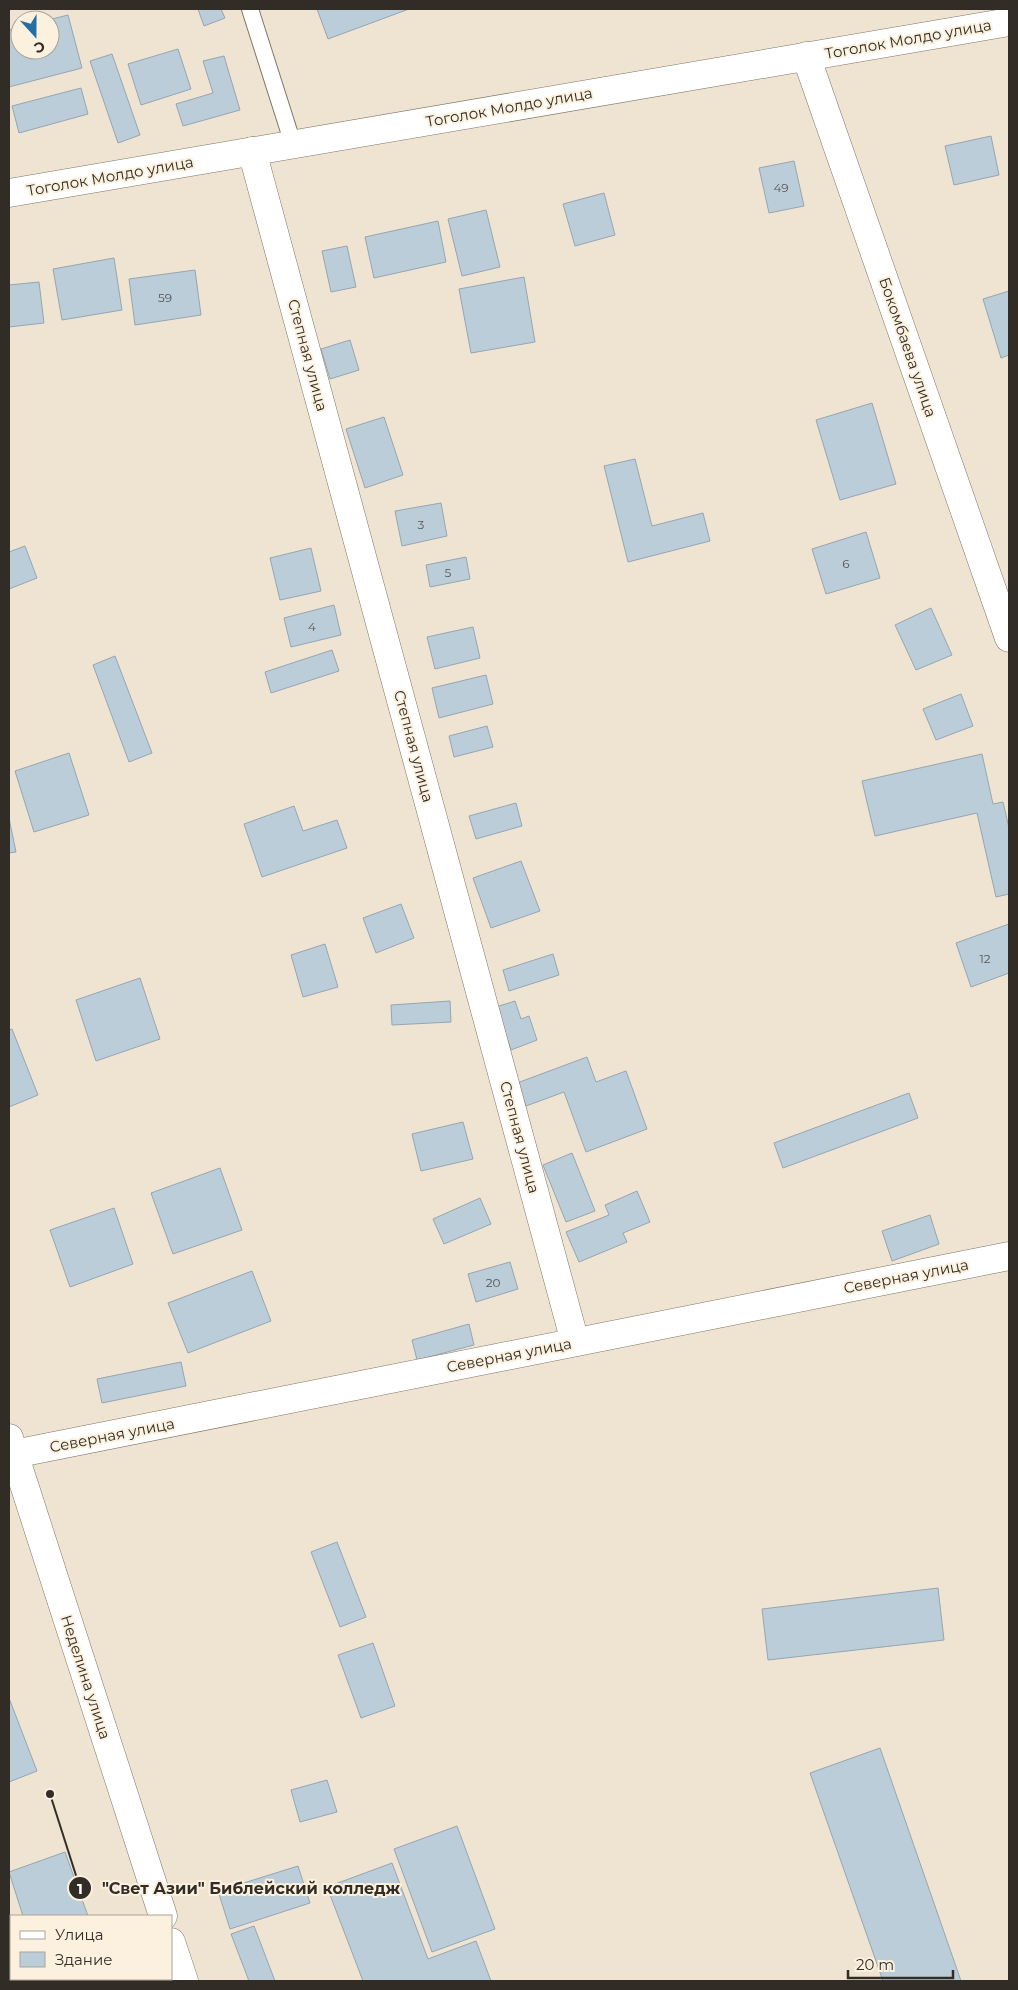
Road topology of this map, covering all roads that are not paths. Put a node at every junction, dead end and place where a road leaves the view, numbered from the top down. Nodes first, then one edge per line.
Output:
1 (250, 9) edge
2 (1009, 22) edge
3 (806, 56) junction
4 (293, 144) junction
5 (252, 151) junction
6 (9, 193) edge
7 (1009, 638) edge
8 (1009, 1256) edge
9 (575, 1342) junction
10 (11, 1449) edge
11 (163, 1915) edge
12 (172, 1945) edge
13 (184, 1981) edge

1 - 4 lane
2 - 3 street, Тоголок Молдо улица
3 - 4 street, Тоголок Молдо улица
3 - 7 street, Бокомбаева улица
4 - 5 street, Тоголок Молдо улица
5 - 6 street, Тоголок Молдо улица
5 - 9 street, Степная улица
8 - 9 street, Северная улица
9 - 10 street, Северная улица
10 - 11 street, Неделина улица
12 - 13 street

